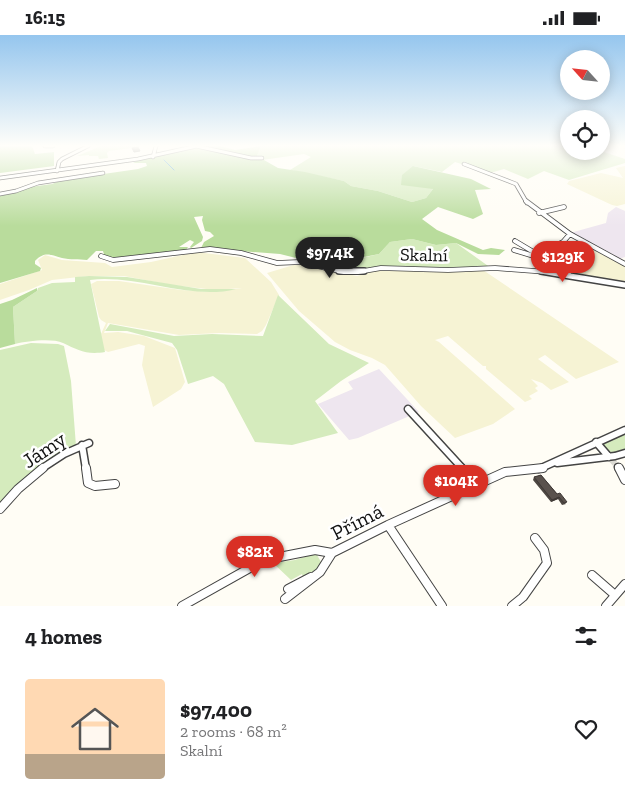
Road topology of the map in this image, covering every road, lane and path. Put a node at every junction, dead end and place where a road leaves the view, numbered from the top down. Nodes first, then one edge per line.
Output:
1 (44, 173) edge
2 (102, 173) dead end
3 (486, 173) edge
4 (0, 178) edge
5 (523, 182) dead end
6 (516, 184) junction
7 (0, 194) edge
8 (564, 207) dead end
9 (539, 213) junction
10 (570, 234) junction
11 (515, 241) dead end
12 (514, 250) dead end
13 (537, 255) junction
14 (101, 256) dead end
15 (545, 259) junction
16 (625, 263) edge
17 (570, 276) junction
18 (625, 285) edge
19 (408, 409) dead end
20 (625, 429) edge
21 (596, 443) junction
22 (625, 453) edge
23 (610, 457) junction
24 (553, 464) junction
25 (618, 467) tunnel mouth
26 (625, 480) edge
27 (115, 484) dead end
28 (476, 484) junction
29 (0, 509) edge
30 (388, 525) junction
31 (535, 538) dead end
32 (332, 553) junction
33 (320, 572) junction
34 (592, 575) dead end
35 (625, 584) edge
36 (288, 589) dead end
37 (615, 595) junction
38 (285, 599) dead end
39 (182, 606) edge
40 (442, 606) edge
41 (512, 606) edge
42 (606, 606) edge

1 - 4 street
2 - 7 street
3 - 6 street
5 - 6 street
6 - 9 street
8 - 9 street
9 - 10 street
10 - 13 street
10 - 16 street
11 - 13 street, Skalní
12 - 15 street, Skalní
13 - 15 street, Skalní
14 - 17 street, Skalní
15 - 17 street, Skalní
17 - 18 street, Skalní
19 - 28 street
20 - 21 street
21 - 23 street
21 - 24 street
22 - 23 street
23 - 24 street
24 - 28 street, Přímá
25 - 26 street
27 - 29 street, Jámy
28 - 30 street, Přímá
30 - 32 street, Přímá
30 - 40 street
31 - 41 street
32 - 33 street, Přímá
32 - 39 street
33 - 36 street, Přímá
33 - 38 street, Přímá
34 - 37 street
35 - 37 street
37 - 42 street

